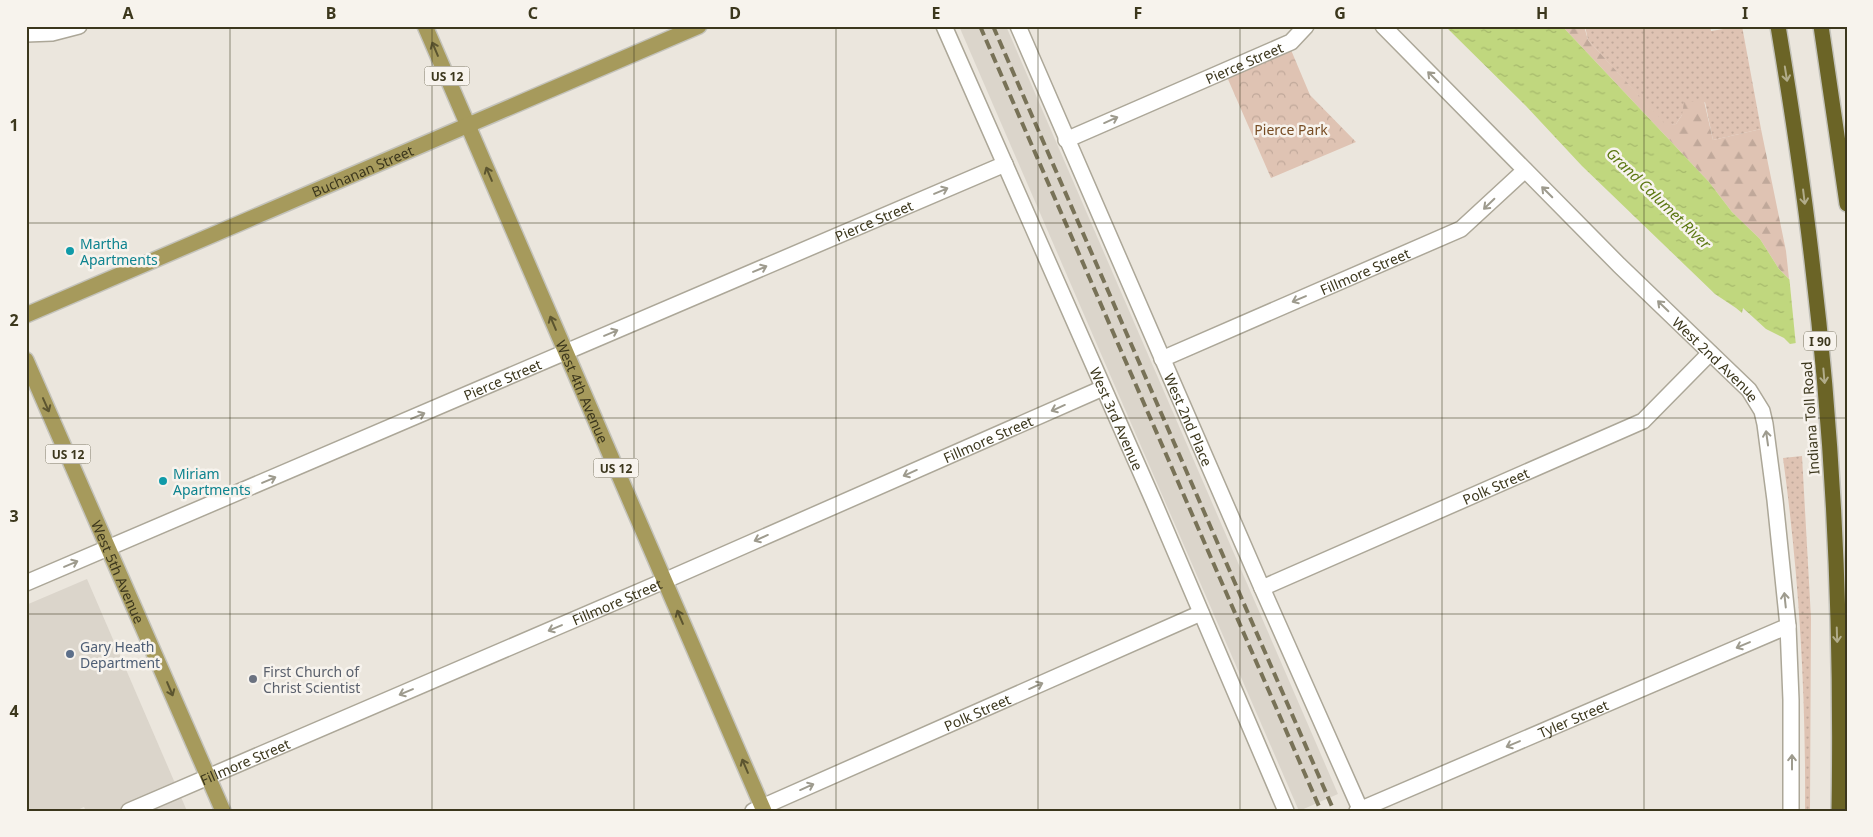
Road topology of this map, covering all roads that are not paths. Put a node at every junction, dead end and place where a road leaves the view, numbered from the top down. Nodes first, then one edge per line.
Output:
1 (79, 26) edge
2 (425, 26) edge
3 (699, 26) edge
4 (944, 26) edge
5 (1018, 26) edge
6 (1306, 26) edge
7 (1383, 26) edge
8 (1778, 26) edge
9 (1821, 26) edge
10 (26, 34) edge
11 (468, 126) junction
12 (1066, 140) junction
13 (1005, 164) junction
14 (1524, 170) junction
15 (1847, 204) edge
16 (26, 315) edge
17 (566, 353) junction
18 (1710, 353) junction
19 (1162, 359) junction
20 (26, 360) edge
21 (1103, 388) junction
22 (109, 548) junction
23 (664, 581) junction
24 (26, 583) edge
25 (1262, 588) junction
26 (1201, 613) junction
27 (1788, 626) junction
28 (208, 776) junction
29 (760, 809) edge
30 (1359, 810) edge
31 (129, 811) edge
32 (223, 811) edge
33 (1286, 811) edge
34 (1791, 811) edge
35 (1839, 811) edge

1 - 10 street
11 -> 2 main road, West 4th Avenue / US 12
3 - 11 main road, Buchanan Street
4 - 13 street, West 3rd Avenue
5 - 12 street, West 2nd Place
12 -> 6 street, Pierce Street
14 -> 7 street, West 2nd Avenue
8 -> 35 highway, Indiana Toll Road / I 90
9 - 15 highway
11 - 16 main road, Buchanan Street
17 -> 11 main road, West 4th Avenue / US 12
12 - 19 street, West 2nd Place
17 -> 13 street, Pierce Street
13 - 21 street, West 3rd Avenue
18 -> 14 street, West 2nd Avenue
14 -> 19 street, Fillmore Street
22 -> 17 street, Pierce Street
17 - 23 main road, West 4th Avenue / US 12
18 - 25 street, Polk Street
27 -> 18 street, West 2nd Avenue
19 - 25 street, West 2nd Place
20 -> 22 main road, West 5th Avenue / US 12
21 -> 23 street, Fillmore Street
21 - 26 street, West 3rd Avenue
24 -> 22 street, Pierce Street
22 -> 28 main road, West 5th Avenue / US 12
23 -> 28 street, Fillmore Street
29 -> 23 main road, West 4th Avenue / US 12
25 - 30 street, West 2nd Place
29 -> 26 street, Polk Street
26 - 33 street, West 3rd Avenue
27 -> 30 street, Tyler Street
34 -> 27 street, West 2nd Avenue
28 - 31 street, Fillmore Street
28 - 32 main road, West 5th Avenue / US 12

